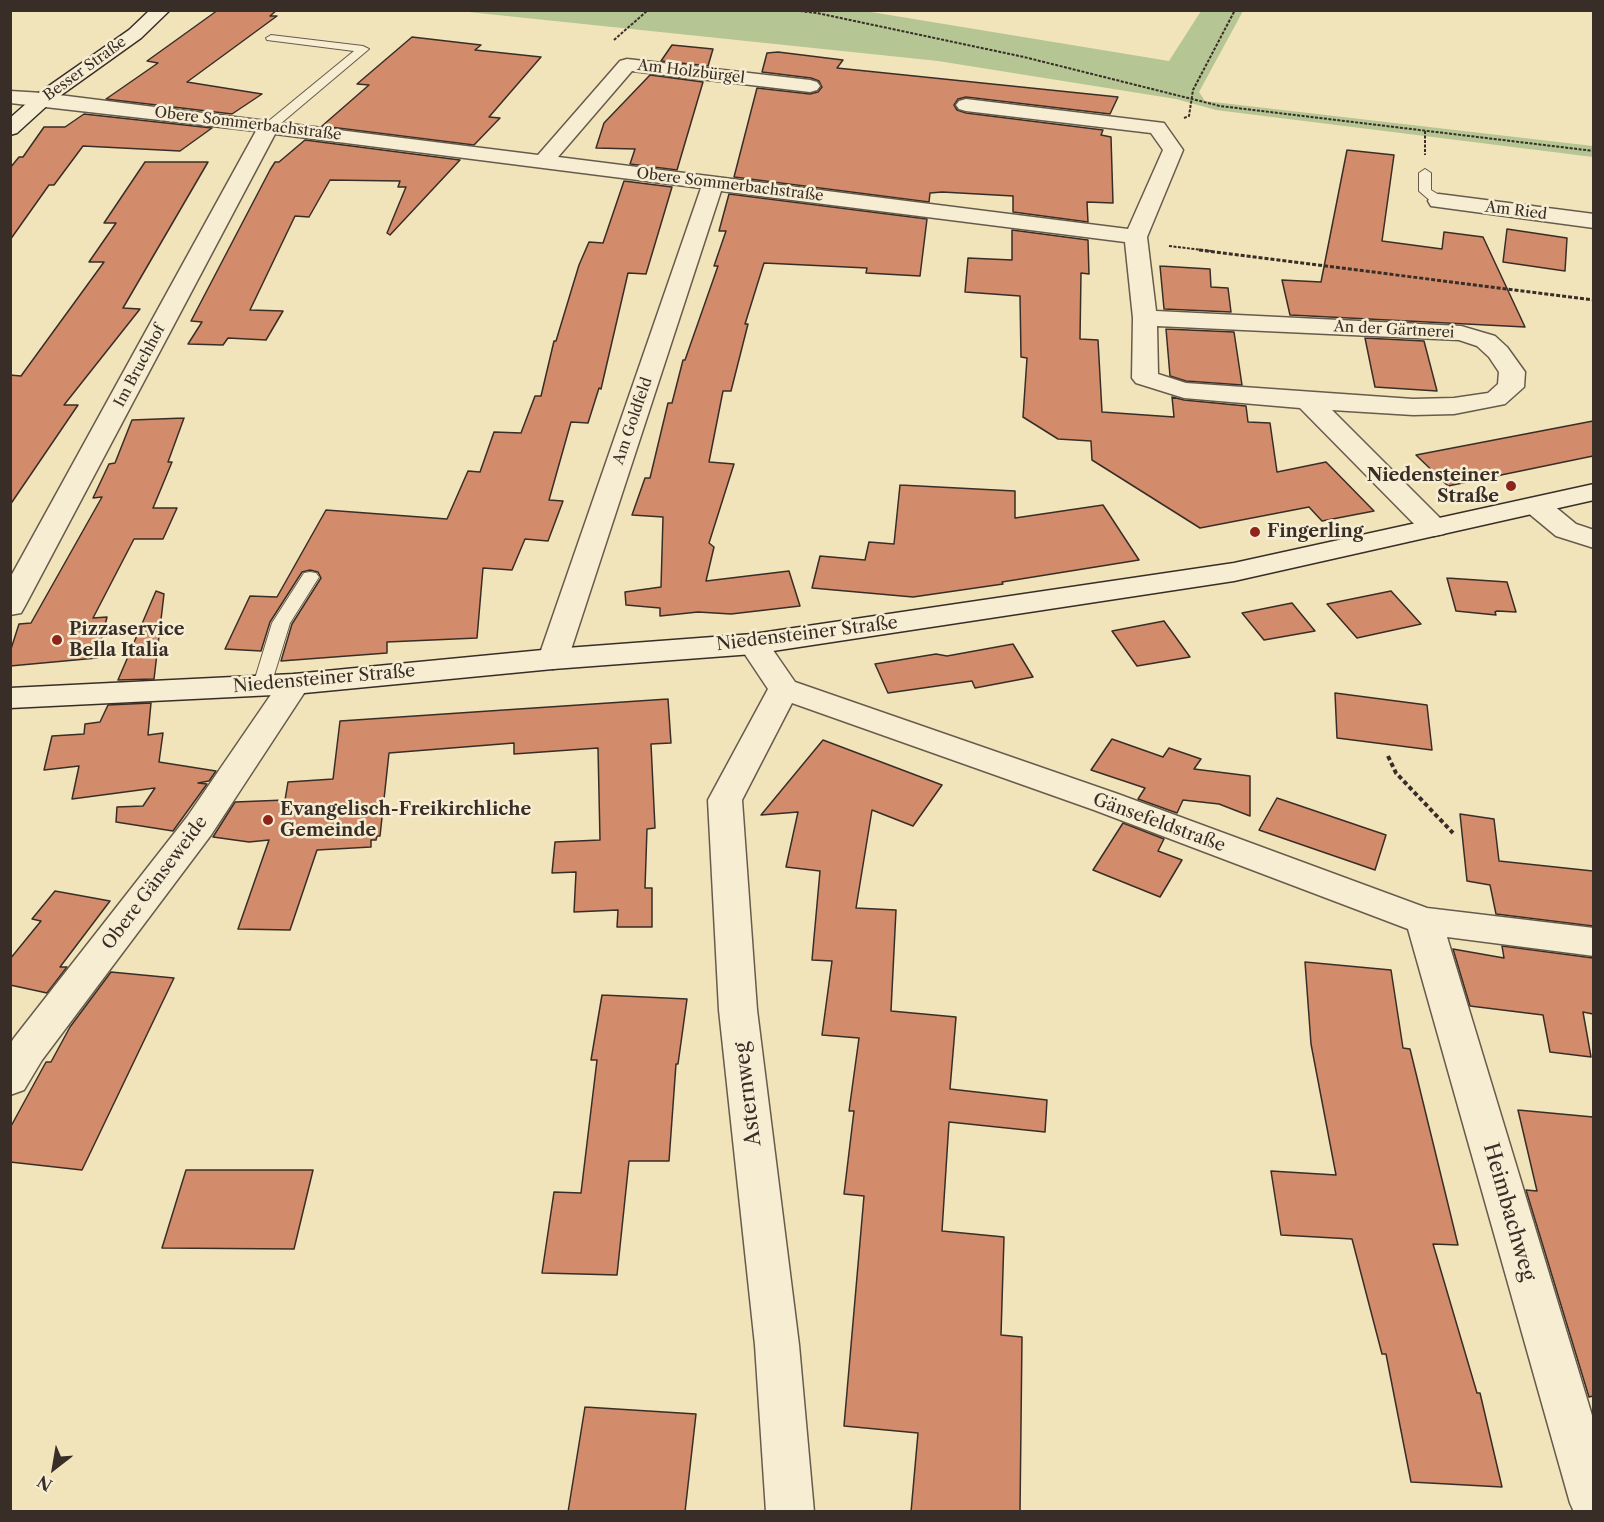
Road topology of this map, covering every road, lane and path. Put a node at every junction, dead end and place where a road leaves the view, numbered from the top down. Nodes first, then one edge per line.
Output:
1 (161, 10) edge
2 (648, 10) edge
3 (791, 10) edge
4 (1235, 10) edge
5 (271, 38) dead end
6 (627, 65) junction
7 (810, 86) dead end
8 (10, 97) edge
9 (43, 99) junction
10 (1193, 101) junction
11 (966, 105) dead end
12 (269, 127) junction
13 (10, 129) edge
14 (1593, 151) edge
15 (544, 161) junction
16 (1425, 173) dead end
17 (713, 183) junction
18 (1439, 201) joint
19 (1593, 220) edge
20 (1136, 237) junction
21 (1593, 300) edge
22 (1145, 318) junction
23 (1308, 401) junction
24 (1593, 492) edge
25 (1537, 506) junction
26 (1434, 528) junction
27 (1593, 540) edge
28 (310, 578) dead end
29 (10, 606) edge
30 (753, 644) junction
31 (553, 659) junction
32 (278, 685) junction
33 (784, 689) junction
34 (10, 698) edge
35 (1388, 756) dead end
36 (1453, 833) dead end
37 (1424, 921) junction
38 (1593, 942) edge
39 (10, 1079) edge
40 (1593, 1503) edge
41 (790, 1512) edge

1 - 9 street, Besser Straße
2 - 6 path
3 - 10 path
4 - 10 path
5 - 12 lane
6 - 7 street, Am Holzbürgel
6 - 15 street, Am Holzbürgel
8 - 9 street, Obere Sommerbachstraße
9 - 12 street, Obere Sommerbachstraße
9 - 13 street, Besser Straße
10 - 14 path
11 - 20 street
12 - 15 street, Obere Sommerbachstraße
12 - 29 street, Im Bruchhof
15 - 17 street, Obere Sommerbachstraße
16 - 18 lane
17 - 20 street, Obere Sommerbachstraße
17 - 31 street, Am Goldfeld
18 - 19 street, Am Ried
20 - 21 path
20 - 22 street, An der Gärtnerei
22 - 23 street, An der Gärtnerei
22 - 23 street, An der Gärtnerei
23 - 26 street
24 - 25 street, Niedensteiner Straße
25 - 26 street, Niedensteiner Straße
25 - 27 street
26 - 30 street, Niedensteiner Straße
28 - 32 lane
30 - 31 street, Niedensteiner Straße
30 - 33 street
31 - 32 street, Niedensteiner Straße
32 - 34 street, Niedensteiner Straße
32 - 39 street, Obere Gänseweide
33 - 37 street, Gänsefeldstraße
33 - 41 street, Asternweg
35 - 36 path
37 - 38 street, Gänsefeldstraße
37 - 40 street, Heimbachweg

